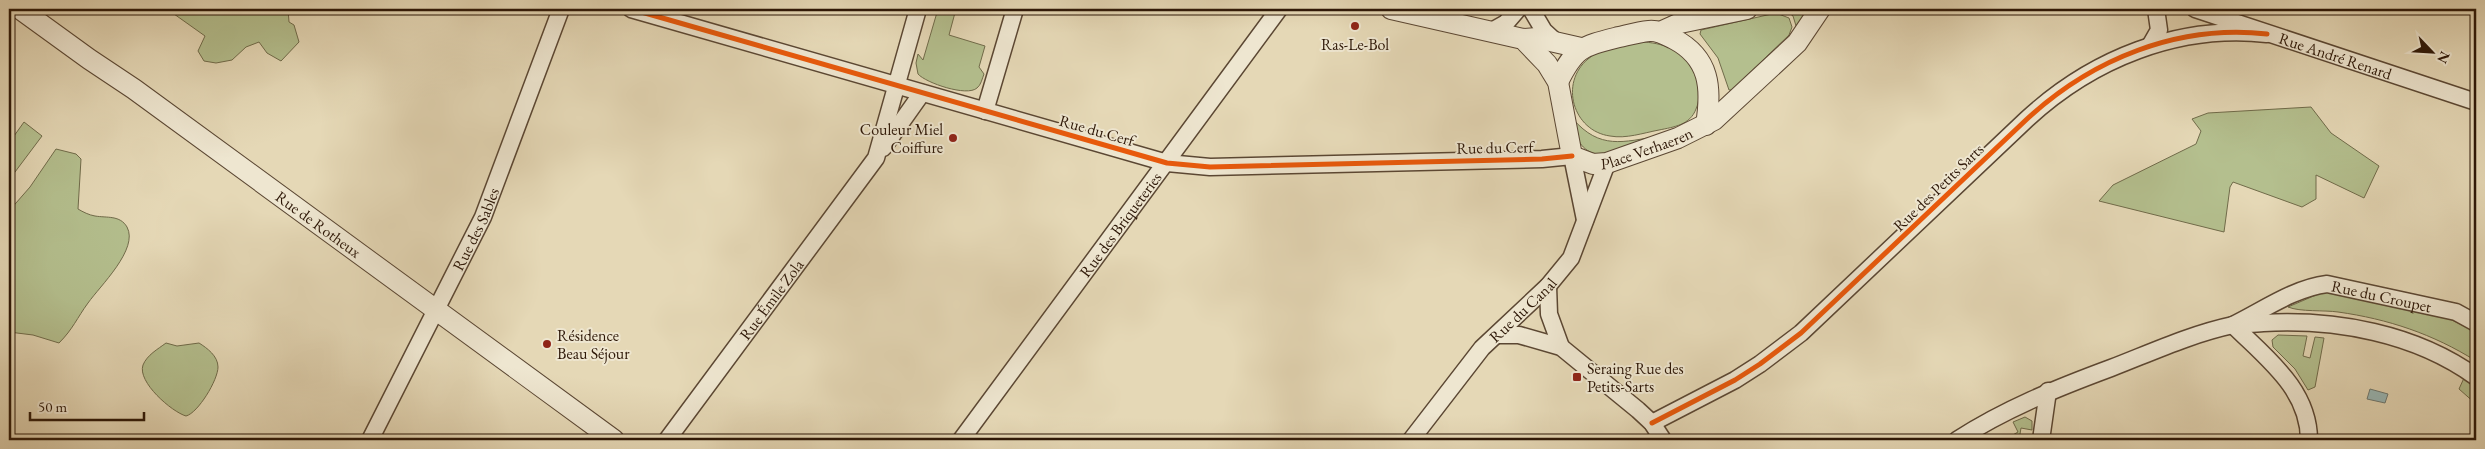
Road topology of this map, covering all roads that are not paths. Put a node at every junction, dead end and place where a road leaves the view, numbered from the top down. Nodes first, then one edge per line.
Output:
1 (20, 9) edge
2 (561, 9) edge
3 (631, 9) edge
4 (918, 9) edge
5 (1015, 9) edge
6 (1279, 9) edge
7 (1391, 9) edge
8 (1746, 9) edge
9 (1820, 9) edge
10 (2156, 9) edge
11 (2195, 9) edge
12 (1527, 10) edge
13 (1660, 32) junction
14 (1508, 33) junction
15 (2266, 34) junction
16 (1556, 42) junction
17 (2151, 44) junction
18 (1581, 48) junction
19 (1558, 82) junction
20 (897, 86) junction
21 (922, 93) junction
22 (2476, 102) edge
23 (986, 111) junction
24 (1706, 124) junction
25 (1572, 156) junction
26 (876, 158) junction
27 (1167, 163) junction
28 (1607, 164) junction
29 (1585, 220) junction
30 (1548, 286) junction
31 (436, 310) junction
32 (2476, 323) edge
33 (2233, 325) junction
34 (1498, 334) junction
35 (1561, 347) junction
36 (2476, 377) edge
37 (2048, 391) junction
38 (1652, 423) junction
39 (370, 440) edge
40 (614, 440) edge
41 (667, 440) edge
42 (961, 440) edge
43 (1411, 440) edge
44 (1663, 440) edge
45 (1957, 440) edge
46 (2041, 440) edge
47 (2309, 440) edge

1 - 31 street, Rue de Rotheux
2 - 31 street, Rue des Sables
3 - 20 street, Rue du Cerf
4 - 20 street, Rue Émile Zola
5 - 23 street
6 - 27 street, Rue des Briqueteries
7 - 14 street
8 - 13 street
9 - 24 street, Place Verhaeren
10 - 17 street
11 - 15 street, Rue André Renard
12 - 14 street
12 - 14 street
12 - 16 street
13 - 18 street
13 - 24 street, Place Verhaeren
14 - 16 street
14 - 19 street
15 - 17 street, Rue des Petits Sarts
15 - 22 street, Rue André Renard
16 - 18 street
17 - 38 street, Rue des Petits Sarts
18 - 19 street
19 - 25 street
20 - 21 street, Rue du Cerf
20 - 26 street, Rue Émile Zola
21 - 23 street, Rue du Cerf
21 - 26 street, Rue Émile Zola
23 - 27 street, Rue du Cerf
24 - 28 street, Place Verhaeren
25 - 27 street, Rue du Cerf
25 - 28 street, Place Verhaeren
25 - 29 street
26 - 41 street, Rue Émile Zola
27 - 42 street, Rue des Briqueteries
28 - 29 street, Rue du Canal
29 - 30 street, Rue du Canal
30 - 34 street, Rue du Canal
30 - 35 street
31 - 39 street, Rue des Sables
31 - 40 street, Rue de Rotheux
32 - 33 street, Rue du Croupet
33 - 36 street, Rue du Croupet
33 - 37 street, Rue du Croupet
33 - 47 street
34 - 35 street
34 - 43 street, Rue du Canal
35 - 38 street
37 - 45 street, Rue du Croupet
37 - 46 street
38 - 44 street

